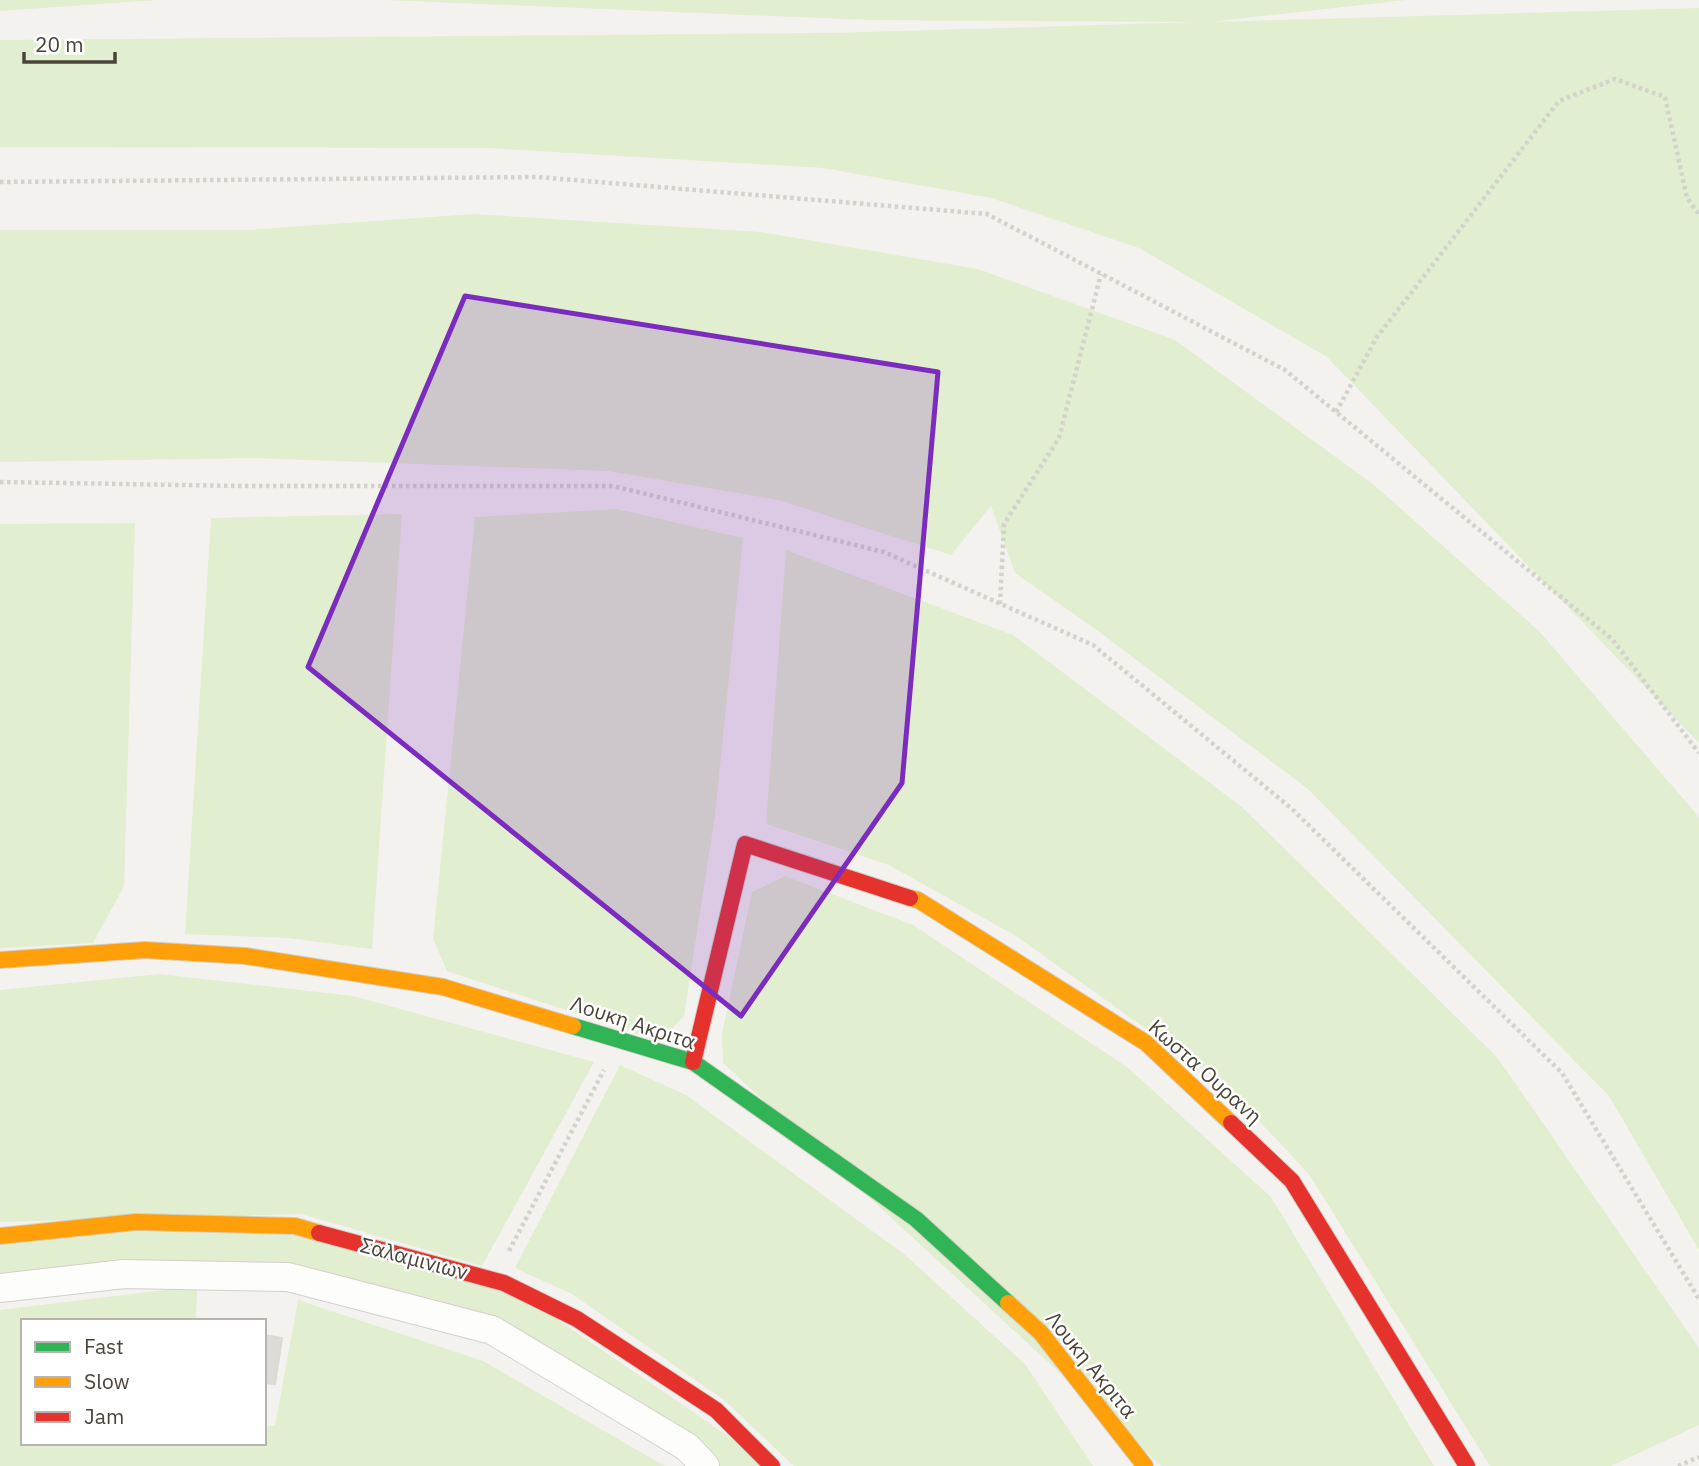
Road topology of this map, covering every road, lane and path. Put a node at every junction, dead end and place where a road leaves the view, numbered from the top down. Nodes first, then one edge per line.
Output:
1 (0, 181) edge
2 (1699, 214) edge
3 (1101, 274) junction
4 (1336, 412) junction
5 (0, 482) edge
6 (1000, 604) junction
7 (1699, 753) edge
8 (0, 960) edge
9 (620, 1040) junction
10 (693, 1062) junction
11 (0, 1237) edge
12 (494, 1280) junction
13 (0, 1288) edge
14 (1699, 1299) edge
15 (1699, 1457) edge
16 (705, 1466) edge
17 (772, 1466) edge
18 (1145, 1466) edge
19 (1467, 1466) edge
20 (1678, 1466) edge

1 - 3 path
2 - 4 path
3 - 4 path
3 - 6 path
4 - 7 path
5 - 6 path
6 - 14 path
8 - 9 street, Λουκη Ακριτα
9 - 10 street, Λουκη Ακριτα
9 - 12 path
10 - 18 street, Λουκη Ακριτα
10 - 19 street, Κωστα Ουρανη
11 - 12 street, Σαλαμινιων
12 - 17 street, Σαλαμινιων
13 - 16 street
15 - 20 path

